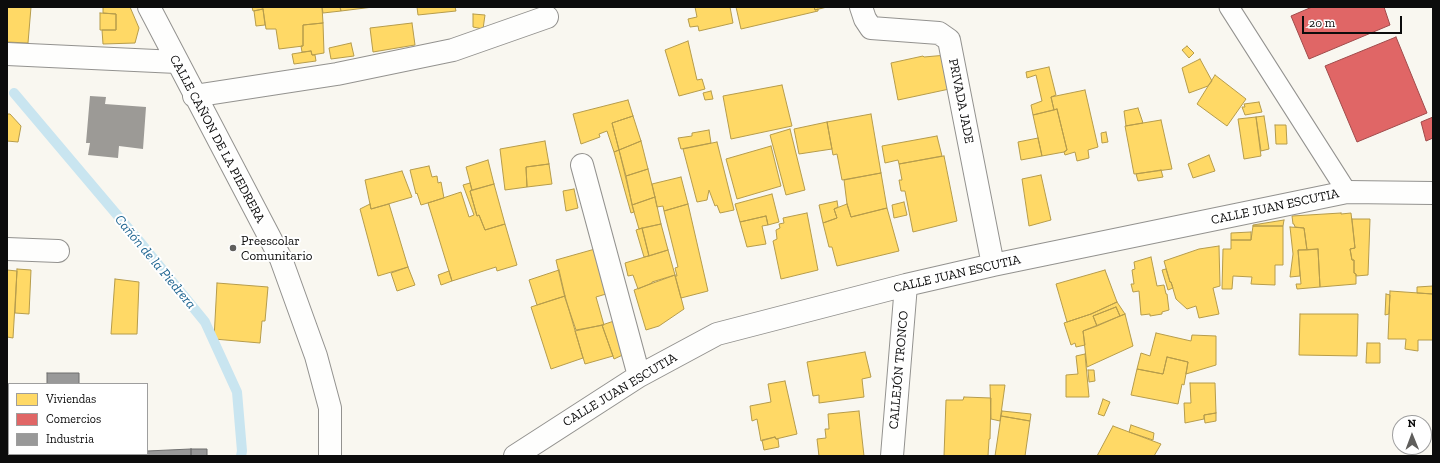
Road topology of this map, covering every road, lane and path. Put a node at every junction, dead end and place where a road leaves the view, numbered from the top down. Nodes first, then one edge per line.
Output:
1 (149, 7) edge
2 (861, 7) edge
3 (1229, 7) edge
4 (546, 17) dead end
5 (7, 54) edge
6 (176, 62) junction
7 (194, 96) junction
8 (582, 165) dead end
9 (1348, 192) junction
10 (1433, 193) edge
11 (7, 249) edge
12 (58, 251) dead end
13 (993, 265) junction
14 (906, 285) junction
15 (639, 376) junction
16 (330, 456) edge
17 (515, 456) edge
18 (892, 456) edge

1 - 6 street, CALLE CAÑON DE LA PIEDRERA
2 - 13 street, PRIVADA JADE
3 - 9 lane
4 - 7 street
5 - 6 street
6 - 7 street, CALLE CAÑON DE LA PIEDRERA
7 - 16 street, CALLE CAÑON DE LA PIEDRERA
8 - 15 street
9 - 10 street, CALLE JUAN ESCUTIA
9 - 13 street, CALLE JUAN ESCUTIA
11 - 12 street
13 - 14 street, CALLE JUAN ESCUTIA
14 - 15 street, CALLE JUAN ESCUTIA
14 - 18 street, CALLEJÓN TRONCO
15 - 17 street, CALLE JUAN ESCUTIA

